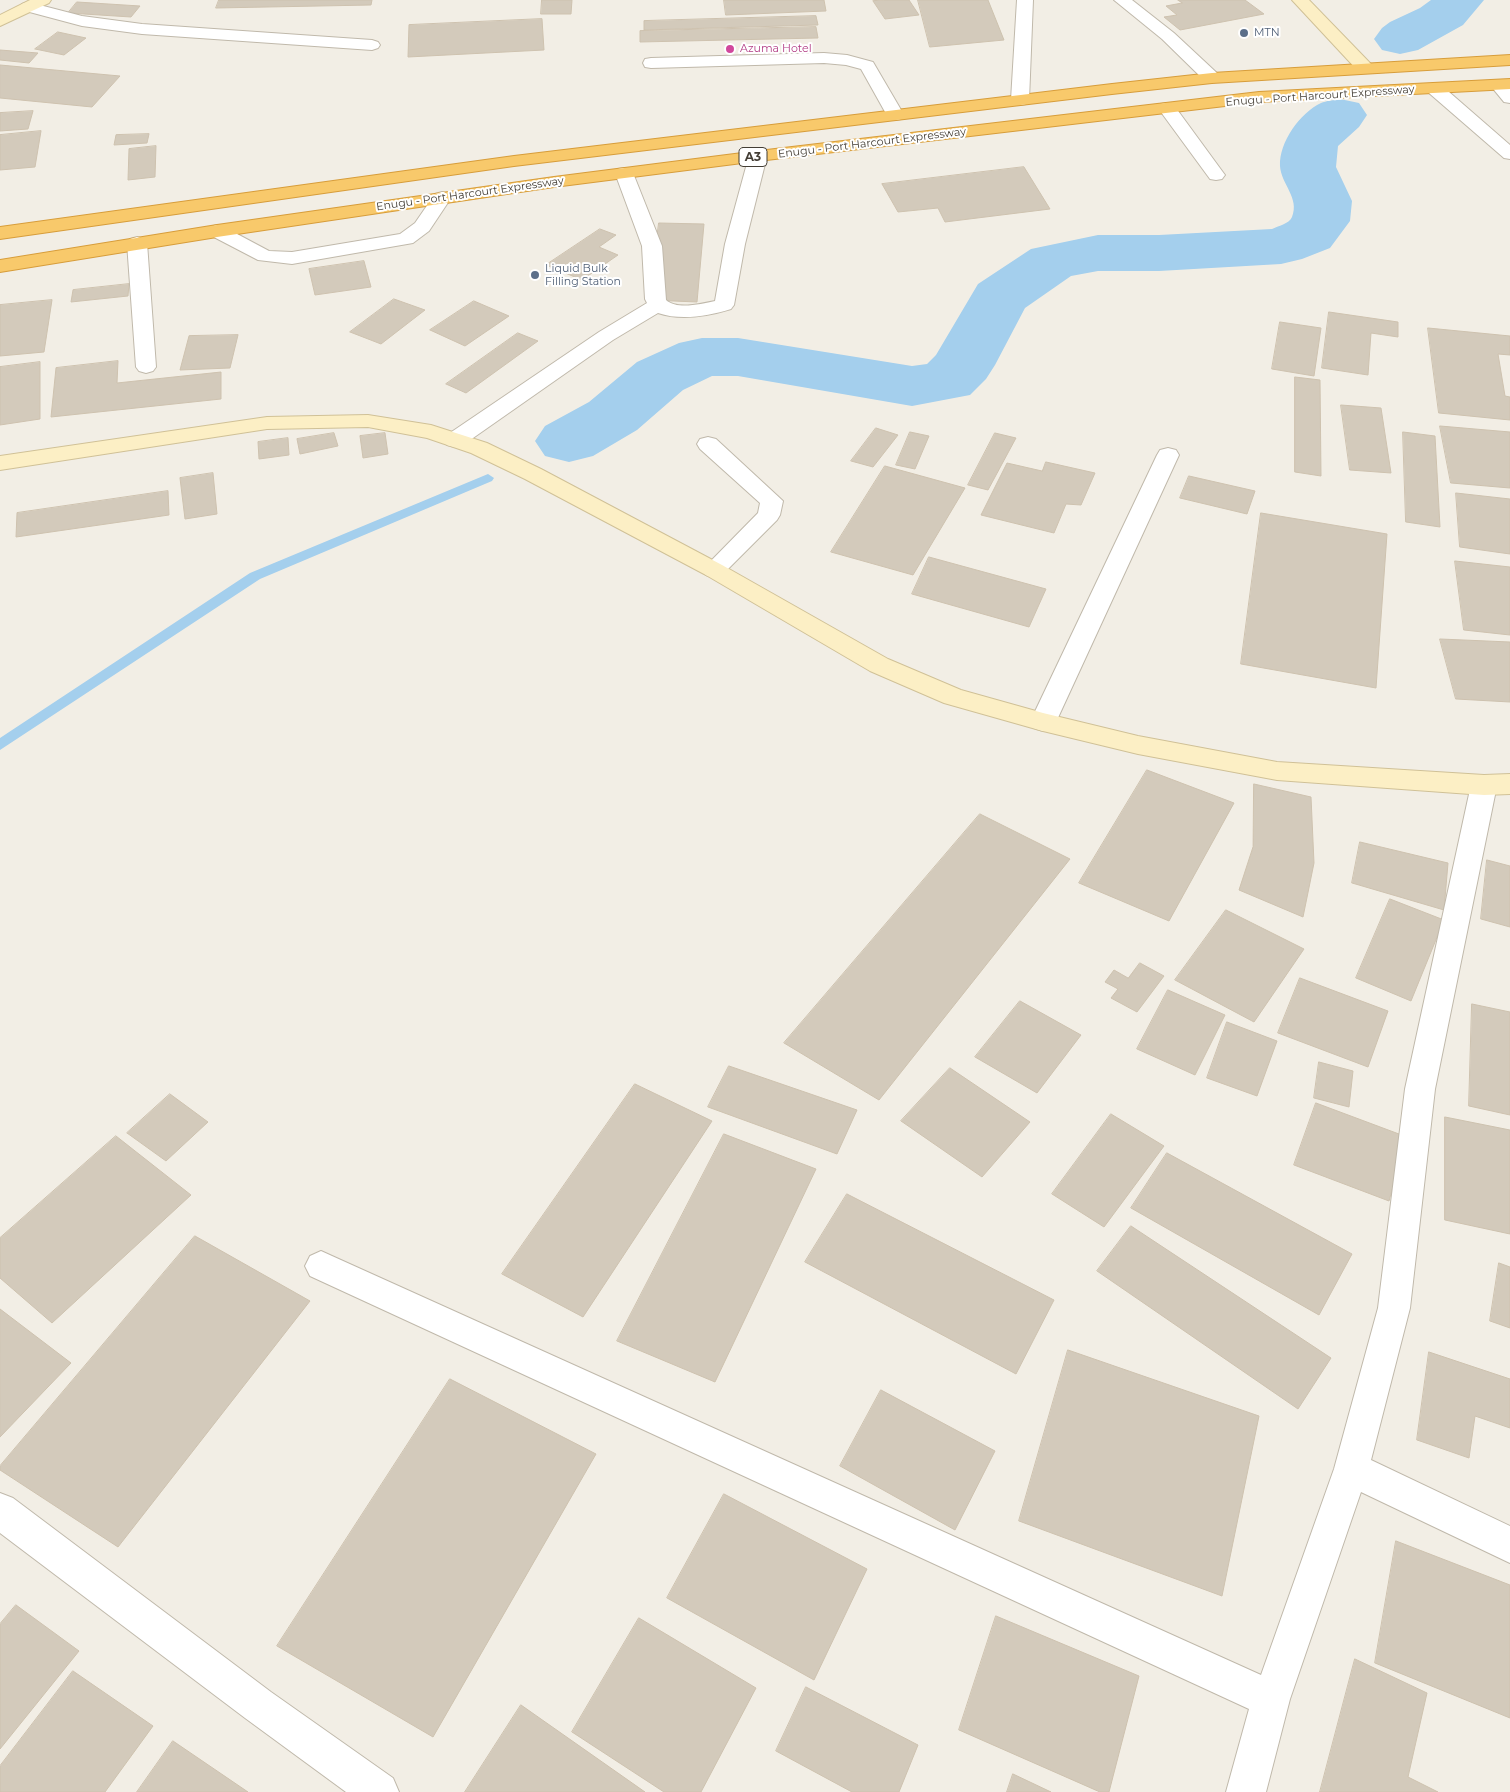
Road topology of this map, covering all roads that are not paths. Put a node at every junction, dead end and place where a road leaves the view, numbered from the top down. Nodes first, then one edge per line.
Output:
1 (43, 0) edge
2 (1025, 0) edge
3 (1122, 0) edge
4 (1300, 0) edge
5 (28, 7) junction
6 (0, 21) edge
7 (372, 45) dead end
8 (1510, 60) edge
9 (651, 63) dead end
10 (1365, 68) junction
11 (1212, 78) junction
12 (1435, 89) junction
13 (1506, 89) edge
14 (1020, 100) junction
15 (1167, 108) junction
16 (895, 115) junction
17 (1510, 154) edge
18 (758, 156) junction
19 (624, 173) junction
20 (1216, 175) dead end
21 (442, 198) junction
22 (218, 231) junction
23 (0, 233) edge
24 (137, 243) junction
25 (0, 266) edge
26 (658, 305) junction
27 (146, 367) dead end
28 (455, 440) junction
29 (708, 444) dead end
30 (1168, 455) dead end
31 (0, 463) edge
32 (714, 570) junction
33 (1043, 722) junction
34 (1497, 784) edge
35 (321, 1266) dead end
36 (1351, 1469) junction
37 (0, 1512) edge
38 (1510, 1545) edge
39 (1271, 1700) junction
40 (379, 1792) edge
41 (1246, 1792) edge

1 - 5 street
2 - 14 street
3 - 11 street
4 - 10 street
5 - 6 street
5 - 7 street
8 - 10 highway, Enugu - Port Harcourt Expressway / A3
9 - 16 street
10 - 11 highway, Enugu - Port Harcourt Expressway / A3
11 - 14 highway, Enugu - Port Harcourt Expressway / A3
12 - 13 highway, Enugu - Port Harcourt Expressway / A3
12 - 15 highway, Enugu - Port Harcourt Expressway / A3
12 - 17 street
14 - 16 highway, Enugu - Port Harcourt Expressway / A3
15 - 18 highway, Enugu - Port Harcourt Expressway / A3
15 - 20 street
16 - 23 highway, Enugu - Port Harcourt Expressway / A3
18 - 19 highway, Enugu - Port Harcourt Expressway / A3
18 - 26 street
19 - 21 highway, Enugu - Port Harcourt Expressway / A3
19 - 26 street
21 - 22 highway, Enugu - Port Harcourt Expressway / A3
21 - 22 street
22 - 24 highway, Enugu - Port Harcourt Expressway / A3
24 - 25 highway, Enugu - Port Harcourt Expressway / A3
24 - 27 street
26 - 28 street
28 - 31 street
28 - 32 street
29 - 32 street
30 - 33 street
32 - 33 street
33 - 34 street
34 - 36 street
35 - 39 street
36 - 38 street
36 - 39 street
37 - 40 street
39 - 41 street

